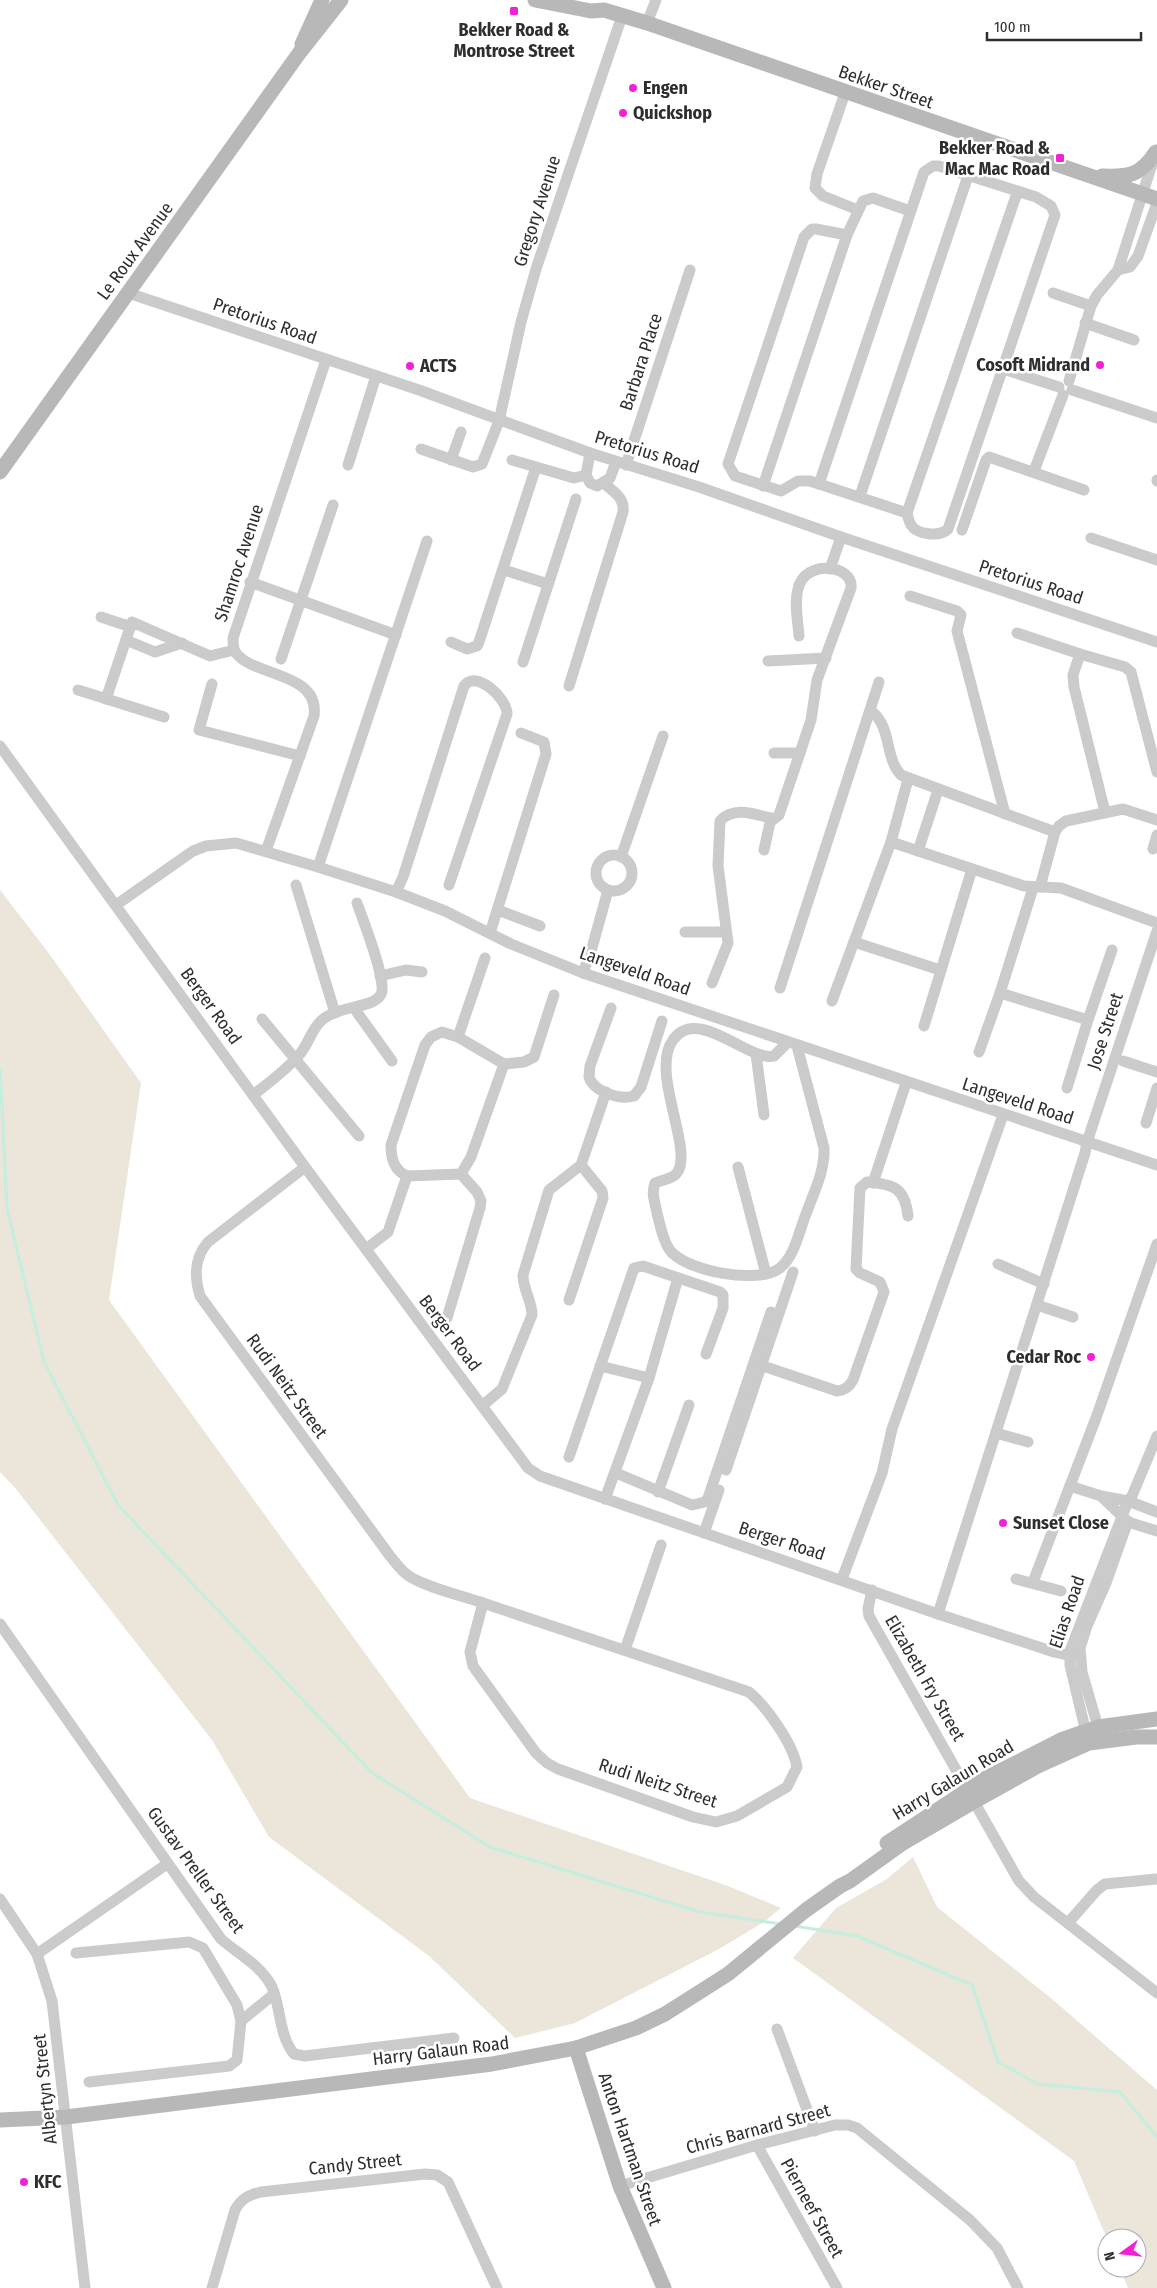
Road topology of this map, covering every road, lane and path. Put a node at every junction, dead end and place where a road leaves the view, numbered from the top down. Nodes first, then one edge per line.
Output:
1 (322, 0) edge
2 (341, 0) edge
3 (535, 0) edge
4 (588, 0) edge
5 (656, 0) edge
6 (604, 10) junction
7 (622, 16) junction
8 (647, 24) junction
9 (300, 52) junction
10 (845, 93) junction
11 (1156, 151) edge
12 (1086, 175) junction
13 (968, 176) junction
14 (1017, 192) junction
15 (1142, 195) junction
16 (1157, 201) edge
17 (858, 210) junction
18 (910, 211) junction
19 (847, 235) junction
20 (690, 270) dead end
21 (1118, 270) junction
22 (128, 293) junction
23 (1053, 293) dead end
24 (1091, 306) junction
25 (1085, 323) junction
26 (1134, 340) dead end
27 (326, 360) junction
28 (1004, 369) junction
29 (376, 376) junction
30 (1066, 388) junction
31 (1157, 418) edge
32 (498, 421) junction
33 (461, 432) dead end
34 (421, 449) dead end
35 (590, 453) junction
36 (451, 460) junction
37 (512, 460) dead end
38 (621, 464) junction
39 (348, 465) dead end
40 (536, 467) junction
41 (1034, 471) junction
42 (0, 472) edge
43 (586, 475) junction
44 (604, 482) junction
45 (819, 484) junction
46 (763, 486) junction
47 (1084, 490) dead end
48 (860, 496) junction
49 (576, 499) dead end
50 (332, 505) dead end
51 (907, 513) junction
52 (962, 530) dead end
53 (841, 537) junction
54 (1091, 538) dead end
55 (427, 540) dead end
56 (1157, 560) edge
57 (830, 569) junction
58 (504, 570) junction
59 (250, 582) junction
60 (548, 584) junction
61 (910, 596) dead end
62 (301, 600) junction
63 (101, 617) dead end
64 (132, 625) junction
65 (1017, 632) dead end
66 (396, 635) junction
67 (799, 636) dead end
68 (126, 640) junction
69 (451, 642) dead end
70 (1157, 642) edge
71 (182, 643) junction
72 (234, 650) junction
73 (1080, 654) junction
74 (826, 658) junction
75 (281, 659) dead end
76 (768, 661) dead end
77 (523, 662) dead end
78 (879, 682) dead end
79 (212, 684) dead end
80 (570, 686) dead end
81 (78, 690) dead end
82 (106, 699) junction
83 (871, 711) junction
84 (164, 718) dead end
85 (521, 733) dead end
86 (663, 736) dead end
87 (0, 746) edge
88 (774, 753) dead end
89 (800, 753) junction
90 (300, 756) junction
91 (1157, 772) edge
92 (908, 779) junction
93 (938, 790) junction
94 (1106, 812) junction
95 (1005, 814) junction
96 (771, 818) junction
97 (1157, 820) edge
98 (1055, 832) junction
99 (1157, 835) edge
100 (891, 842) junction
101 (1153, 849) dead end
102 (764, 850) dead end
103 (266, 851) junction
104 (918, 851) junction
105 (621, 857) junction
106 (318, 867) junction
107 (972, 869) junction
108 (296, 885) dead end
109 (449, 886) dead end
110 (1037, 888) junction
111 (608, 890) junction
112 (396, 892) junction
113 (358, 903) dead end
114 (116, 905) junction
115 (498, 910) junction
116 (1157, 923) edge
117 (540, 926) dead end
118 (1157, 931) edge
119 (686, 932) dead end
120 (726, 932) junction
121 (490, 933) junction
122 (854, 942) junction
123 (1112, 950) dead end
124 (485, 958) dead end
125 (940, 970) junction
126 (422, 972) dead end
127 (583, 973) junction
128 (380, 976) junction
129 (712, 983) dead end
130 (780, 988) dead end
131 (1000, 993) junction
132 (554, 995) dead end
133 (832, 1001) dead end
134 (354, 1008) junction
135 (611, 1008) dead end
136 (335, 1013) junction
137 (262, 1019) dead end
138 (662, 1020) dead end
139 (1088, 1020) junction
140 (924, 1026) dead end
141 (458, 1037) junction
142 (793, 1044) junction
143 (979, 1052) dead end
144 (756, 1054) junction
145 (295, 1059) junction
146 (392, 1061) dead end
147 (1124, 1061) dead end
148 (504, 1064) junction
149 (1157, 1072) edge
150 (906, 1083) junction
151 (1067, 1088) dead end
152 (1157, 1088) edge
153 (606, 1092) junction
154 (253, 1095) junction
155 (764, 1115) dead end
156 (1003, 1115) junction
157 (1146, 1123) dead end
158 (359, 1136) dead end
159 (1087, 1142) junction
160 (581, 1165) junction
161 (1157, 1166) edge
162 (305, 1167) junction
163 (738, 1167) dead end
164 (461, 1174) junction
165 (407, 1176) junction
166 (873, 1183) junction
167 (908, 1216) dead end
168 (1157, 1244) edge
169 (366, 1249) junction
170 (998, 1264) dead end
171 (793, 1272) dead end
172 (766, 1274) junction
173 (678, 1278) junction
174 (1044, 1284) junction
175 (569, 1300) dead end
176 (1037, 1305) junction
177 (771, 1312) dead end
178 (1073, 1317) dead end
179 (447, 1318) dead end
180 (706, 1354) dead end
181 (600, 1366) junction
182 (763, 1366) junction
183 (649, 1378) junction
184 (689, 1405) dead end
185 (482, 1406) junction
186 (996, 1433) junction
187 (1157, 1436) edge
188 (1028, 1442) dead end
189 (569, 1457) dead end
190 (616, 1474) junction
191 (1070, 1486) junction
192 (658, 1492) junction
193 (1101, 1496) junction
194 (605, 1499) junction
195 (1131, 1500) junction
196 (1157, 1512) edge
197 (1124, 1519) junction
198 (1157, 1531) edge
199 (704, 1533) junction
200 (661, 1545) dead end
201 (842, 1579) junction
202 (1016, 1579) dead end
203 (1033, 1582) junction
204 (872, 1590) junction
205 (1061, 1591) dead end
206 (483, 1603) junction
207 (938, 1614) junction
208 (0, 1624) edge
209 (625, 1650) junction
210 (1075, 1657) junction
211 (1157, 1719) edge
212 (1094, 1736) junction
213 (1157, 1737) edge
214 (972, 1795) junction
215 (167, 1864) junction
216 (1157, 1879) edge
217 (0, 1899) edge
218 (1068, 1923) junction
219 (76, 1953) dead end
220 (37, 1954) junction
221 (1157, 1993) edge
222 (274, 1994) junction
223 (241, 2021) junction
224 (777, 2028) dead end
225 (454, 2038) dead end
226 (576, 2048) junction
227 (89, 2082) dead end
228 (66, 2117) junction
229 (0, 2120) edge
230 (815, 2131) junction
231 (757, 2145) junction
232 (620, 2186) junction
233 (87, 2287) edge
234 (212, 2288) edge
235 (497, 2288) edge
236 (664, 2288) edge
237 (837, 2288) edge
238 (1018, 2288) edge

1 - 9 main road, Le Roux Avenue
2 - 9 main road, Le Roux Avenue
3 - 6 main road, Bekker Street
4 - 6 main road, Bekker Street
5 - 8 street
6 - 7 main road, Bekker Street
7 - 8 main road, Bekker Street
7 - 32 street, Gregory Avenue
8 - 10 main road, Bekker Street
9 - 22 main road, Le Roux Avenue
10 - 12 main road, Bekker Street
10 - 17 street
11 - 12 main road
11 - 15 street
12 - 15 main road, Bekker Street
13 - 14 street
13 - 18 street
13 - 48 street
14 - 28 street
14 - 51 street
15 - 16 main road, Bekker Street
15 - 21 street
16 - 21 street
17 - 18 street
17 - 19 street
18 - 45 street
19 - 46 street
19 - 46 street
20 - 38 street, Barbara Place
21 - 24 street
22 - 27 street, Pretorius Road
22 - 42 main road, Le Roux Avenue
23 - 24 street
24 - 25 street
25 - 26 street
25 - 30 street
27 - 29 street, Pretorius Road
27 - 59 street, Shamroc Avenue
28 - 30 street
28 - 51 street
29 - 32 street, Pretorius Road
29 - 39 street
30 - 31 street
30 - 41 street
32 - 35 street, Pretorius Road
32 - 36 street, Gregory Avenue
33 - 36 street
34 - 36 street, Gregory Avenue
35 - 38 street, Pretorius Road
35 - 43 street
37 - 40 street
38 - 44 street, Barbara Place
38 - 53 street, Pretorius Road
40 - 43 street
40 - 58 street
41 - 47 street
41 - 52 street
43 - 44 street
44 - 80 street
45 - 46 street
45 - 48 street
48 - 51 street
49 - 60 street
50 - 62 street
53 - 57 street
53 - 70 street, Pretorius Road
54 - 56 street
55 - 66 street
57 - 67 street
57 - 74 street
58 - 60 street
58 - 69 street
59 - 62 street
59 - 72 street, Shamroc Avenue
60 - 77 street
61 - 95 street
62 - 66 street
62 - 75 street
63 - 64 street
64 - 68 street
64 - 71 street
65 - 73 street
66 - 106 street
68 - 71 street
68 - 82 street
71 - 72 street
72 - 90 street, Shamroc Avenue
73 - 91 street
73 - 94 street
74 - 76 street
74 - 89 street
78 - 83 street
79 - 90 street
81 - 82 street
82 - 84 street
83 - 92 street
83 - 130 street
85 - 115 street
86 - 105 street
87 - 114 street, Berger Road
88 - 89 street
89 - 96 street
90 - 103 street, Shamroc Avenue
92 - 93 street
92 - 100 street
93 - 95 street
93 - 104 street
94 - 97 street
94 - 98 street
95 - 98 street
96 - 102 street
96 - 120 street
98 - 110 street
99 - 101 street
100 - 104 street
100 - 122 street
103 - 106 street, Langeveld Road
103 - 114 street, Langeveld Road
104 - 107 street
105 - 111 street
105 - 111 street
106 - 112 street, Langeveld Road
107 - 110 street
107 - 125 street
108 - 136 street
109 - 112 street
110 - 116 street
110 - 131 street
111 - 127 street
112 - 121 street, Langeveld Road
113 - 128 street
114 - 154 street, Berger Road
115 - 117 street
115 - 121 street
118 - 159 street, Jose Street
119 - 120 street
120 - 129 street
121 - 127 street, Langeveld Road
122 - 125 street
122 - 133 street
123 - 139 street
124 - 141 street
125 - 140 street
126 - 128 street
127 - 142 street, Langeveld Road
128 - 134 street
131 - 139 street
131 - 143 street
132 - 148 street
134 - 136 street
134 - 146 street
135 - 153 street
136 - 145 street
137 - 145 street
138 - 153 street
139 - 151 street
141 - 148 street
141 - 165 street
142 - 144 street
142 - 150 street, Langeveld Road
142 - 172 street
144 - 155 street
144 - 172 street
145 - 154 street
145 - 158 street
147 - 149 street
148 - 164 street
150 - 156 street, Langeveld Road
150 - 166 street
152 - 157 street
153 - 160 street
154 - 162 street, Berger Road
156 - 159 street, Langeveld Road
156 - 201 street
159 - 161 street, Langeveld Road
159 - 174 street, Jose Street
160 - 175 street
160 - 185 street
162 - 169 street, Berger Road
162 - 206 street, Rudi Neitz Street
163 - 172 street
164 - 165 street
164 - 179 street
165 - 169 street
166 - 167 street
166 - 182 street
168 - 191 street
169 - 185 street, Berger Road
170 - 174 street
171 - 182 street
173 - 180 street
173 - 181 street
173 - 183 street
174 - 176 street, Jose Street
176 - 178 street
176 - 186 street, Jose Street
177 - 192 street
181 - 183 street
181 - 189 street
182 - 199 street
183 - 190 street
184 - 192 street
185 - 194 street, Berger Road
186 - 188 street
186 - 207 street, Jose Street
187 - 195 street, Elias Road
190 - 192 street
190 - 194 street
191 - 193 street
191 - 203 street
193 - 195 street
193 - 197 street
194 - 199 street, Berger Road
195 - 196 street
195 - 197 street, Elias Road
197 - 198 street
197 - 210 street, Elias Road
199 - 201 street, Berger Road
200 - 209 street
201 - 204 street, Berger Road
202 - 203 street
203 - 205 street
204 - 207 street, Berger Road
204 - 214 street, Elizabeth Fry Street
206 - 209 street, Rudi Neitz Street
206 - 209 street, Rudi Neitz Street
207 - 210 street, Berger Road
208 - 215 street, Gustav Preller Street
210 - 212 street, Elias Road
211 - 212 main road, Harry Galaun Road
212 - 213 main road, Harry Galaun Road
212 - 214 main road, Harry Galaun Road
214 - 218 street, Elizabeth Fry Street
214 - 226 main road, Harry Galaun Road
215 - 220 street
215 - 222 street, Gustav Preller Street
216 - 218 street
217 - 220 street, Albertyn Street
218 - 221 street, Elizabeth Fry Street
219 - 223 street
220 - 228 street, Albertyn Street
222 - 223 street
222 - 225 street, Gustav Preller Street
223 - 227 street
224 - 230 street
226 - 228 main road, Harry Galaun Road
226 - 232 main road, Anton Hartman Street
228 - 229 main road, Harry Galaun Road
228 - 233 street, Albertyn Street
230 - 231 street, Chris Barnard Street
230 - 238 street, Chris Barnard Street
231 - 232 street, Chris Barnard Street
231 - 237 street, Pierneef Street
232 - 236 main road, Anton Hartman Street
234 - 235 street, Candy Street

